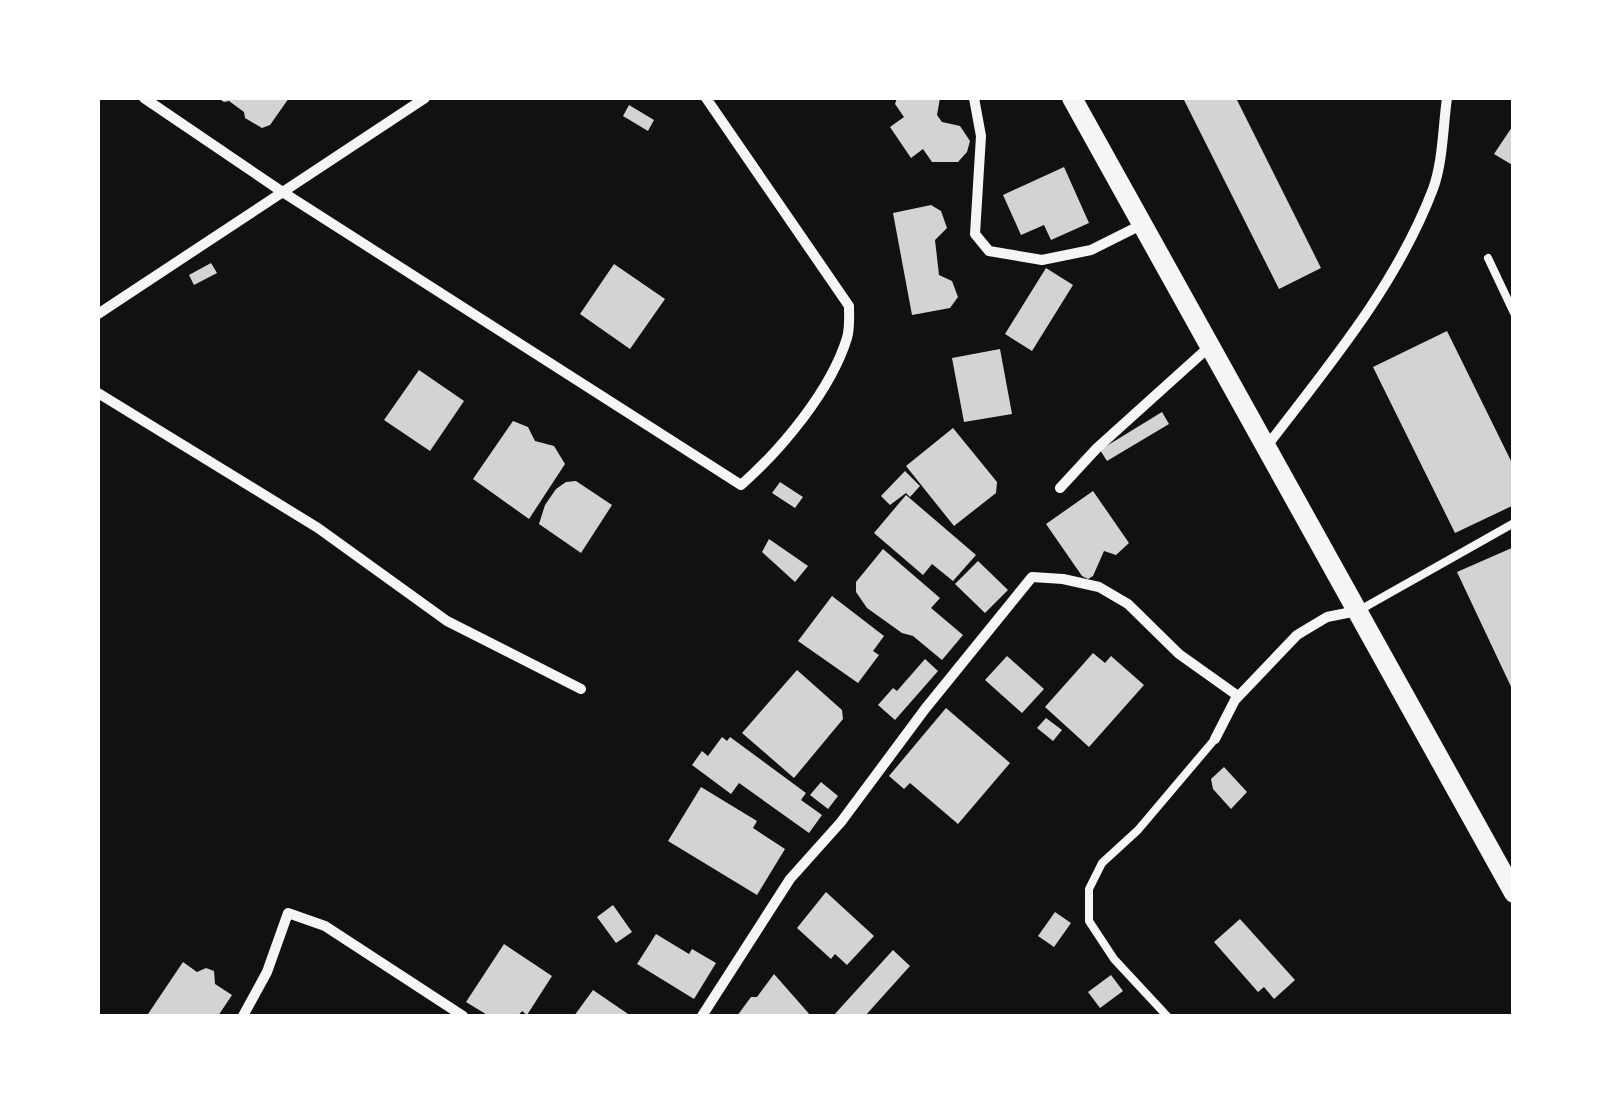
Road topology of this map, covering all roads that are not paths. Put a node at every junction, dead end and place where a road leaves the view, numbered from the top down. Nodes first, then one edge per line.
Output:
1 (144, 98) edge
2 (425, 98) edge
3 (706, 98) edge
4 (974, 98) edge
5 (1072, 98) edge
6 (1447, 98) edge
7 (281, 191) junction
8 (1144, 224) junction
9 (1488, 258) dead end
10 (1514, 313) edge
11 (98, 314) edge
12 (1209, 347) junction
13 (98, 393) edge
14 (1266, 447) junction
15 (1060, 488) dead end
16 (1514, 523) edge
17 (1358, 611) junction
18 (581, 689) dead end
19 (1238, 696) junction
20 (1215, 739) joint
21 (1514, 893) edge
22 (243, 1016) edge
23 (463, 1016) edge
24 (702, 1016) edge
25 (1167, 1016) edge

1 - 7 street
2 - 7 street
3 - 7 street
4 - 8 street
5 - 8 main road
6 - 14 street
7 - 11 street
8 - 12 main road
9 - 10 lane
12 - 14 main road
12 - 15 street
13 - 18 street
14 - 17 main road
16 - 17 lane
17 - 19 street
17 - 21 main road
19 - 20 street
19 - 24 street
20 - 25 lane
22 - 23 street

